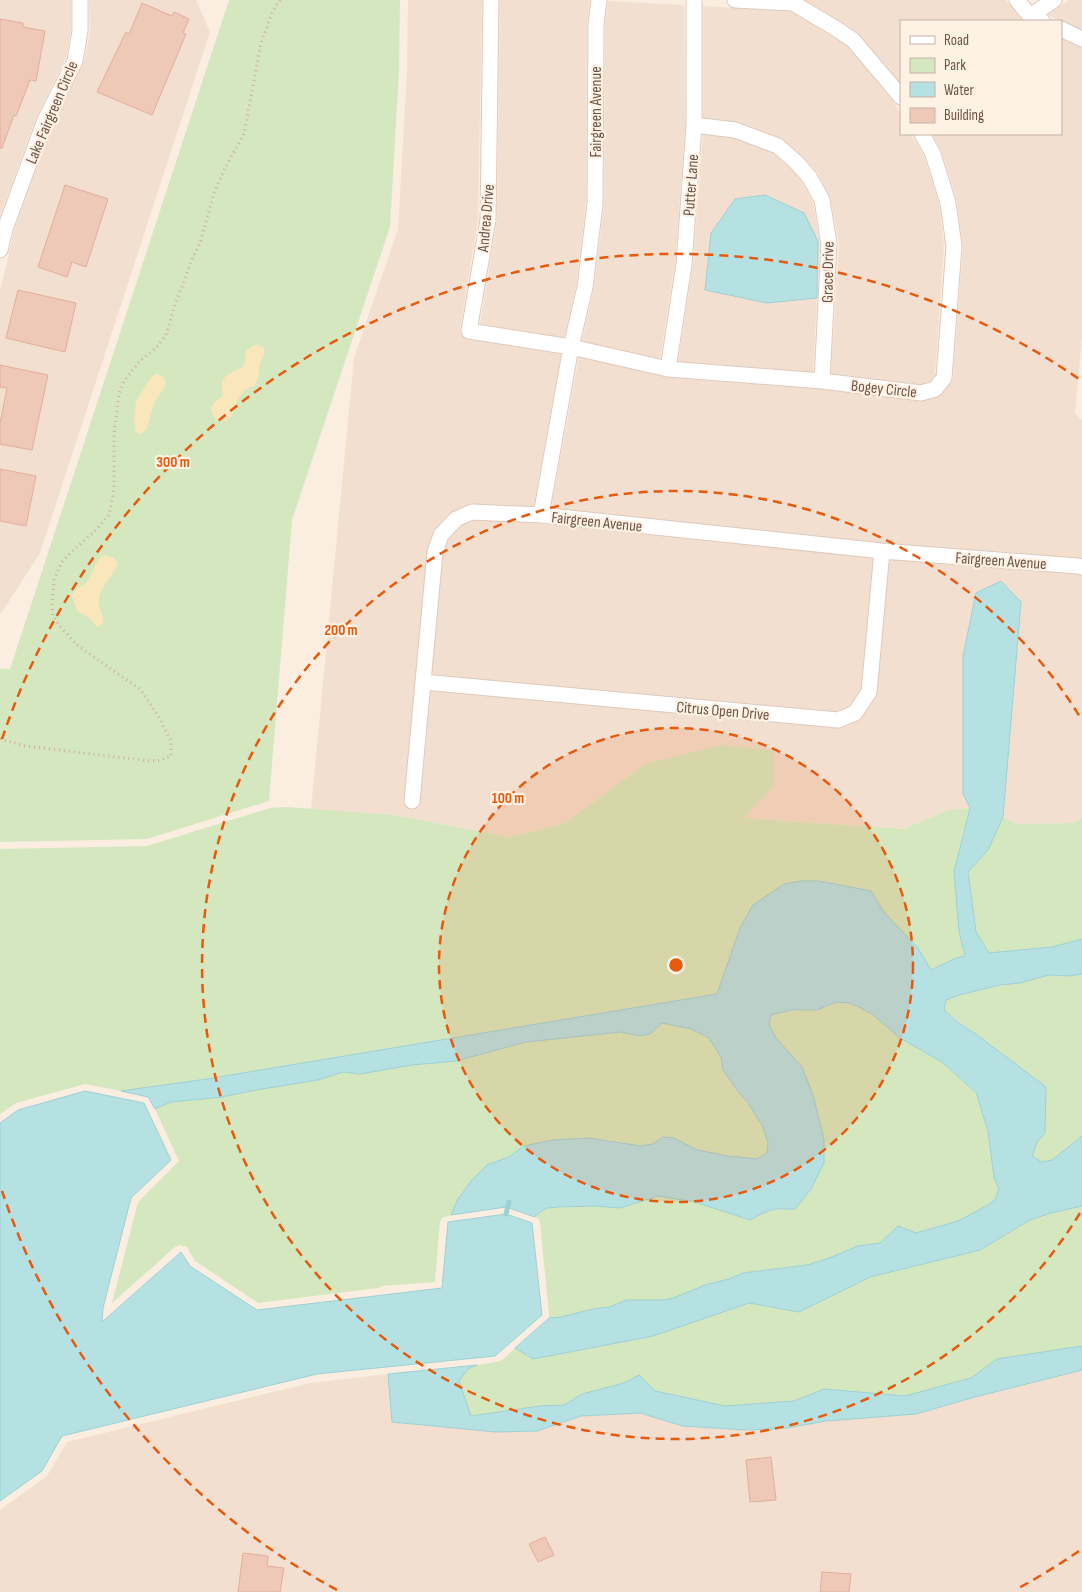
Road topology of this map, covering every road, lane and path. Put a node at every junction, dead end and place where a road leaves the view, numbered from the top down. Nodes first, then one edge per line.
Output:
1 (80, 0) edge
2 (280, 0) edge
3 (491, 0) edge
4 (599, 0) edge
5 (694, 0) edge
6 (735, 0) edge
7 (1017, 0) edge
8 (1054, 0) edge
9 (1036, 19) edge
10 (1062, 30) edge
11 (1082, 39) edge
12 (900, 96) edge
13 (694, 125) junction
14 (923, 135) edge
15 (0, 250) edge
16 (571, 347) junction
17 (668, 369) junction
18 (822, 381) junction
19 (541, 515) junction
20 (882, 551) junction
21 (1082, 567) edge
22 (423, 682) junction
23 (0, 739) edge
24 (412, 801) dead end

1 - 15 street, Lake Fairgreen Circle
2 - 23 path
3 - 16 street, Andrea Drive
4 - 16 street, Fairgreen Avenue
5 - 13 street, Putter Lane
6 - 12 street
7 - 9 street
8 - 9 street
10 - 11 street
13 - 17 street, Putter Lane
13 - 18 street, Grace Drive
14 - 18 street, Bogey Circle
16 - 17 street, Bogey Circle
16 - 19 street, Fairgreen Avenue
17 - 18 street, Bogey Circle
19 - 20 street, Fairgreen Avenue
19 - 22 street
20 - 21 street, Fairgreen Avenue
20 - 22 street, Citrus Open Drive
22 - 24 street

